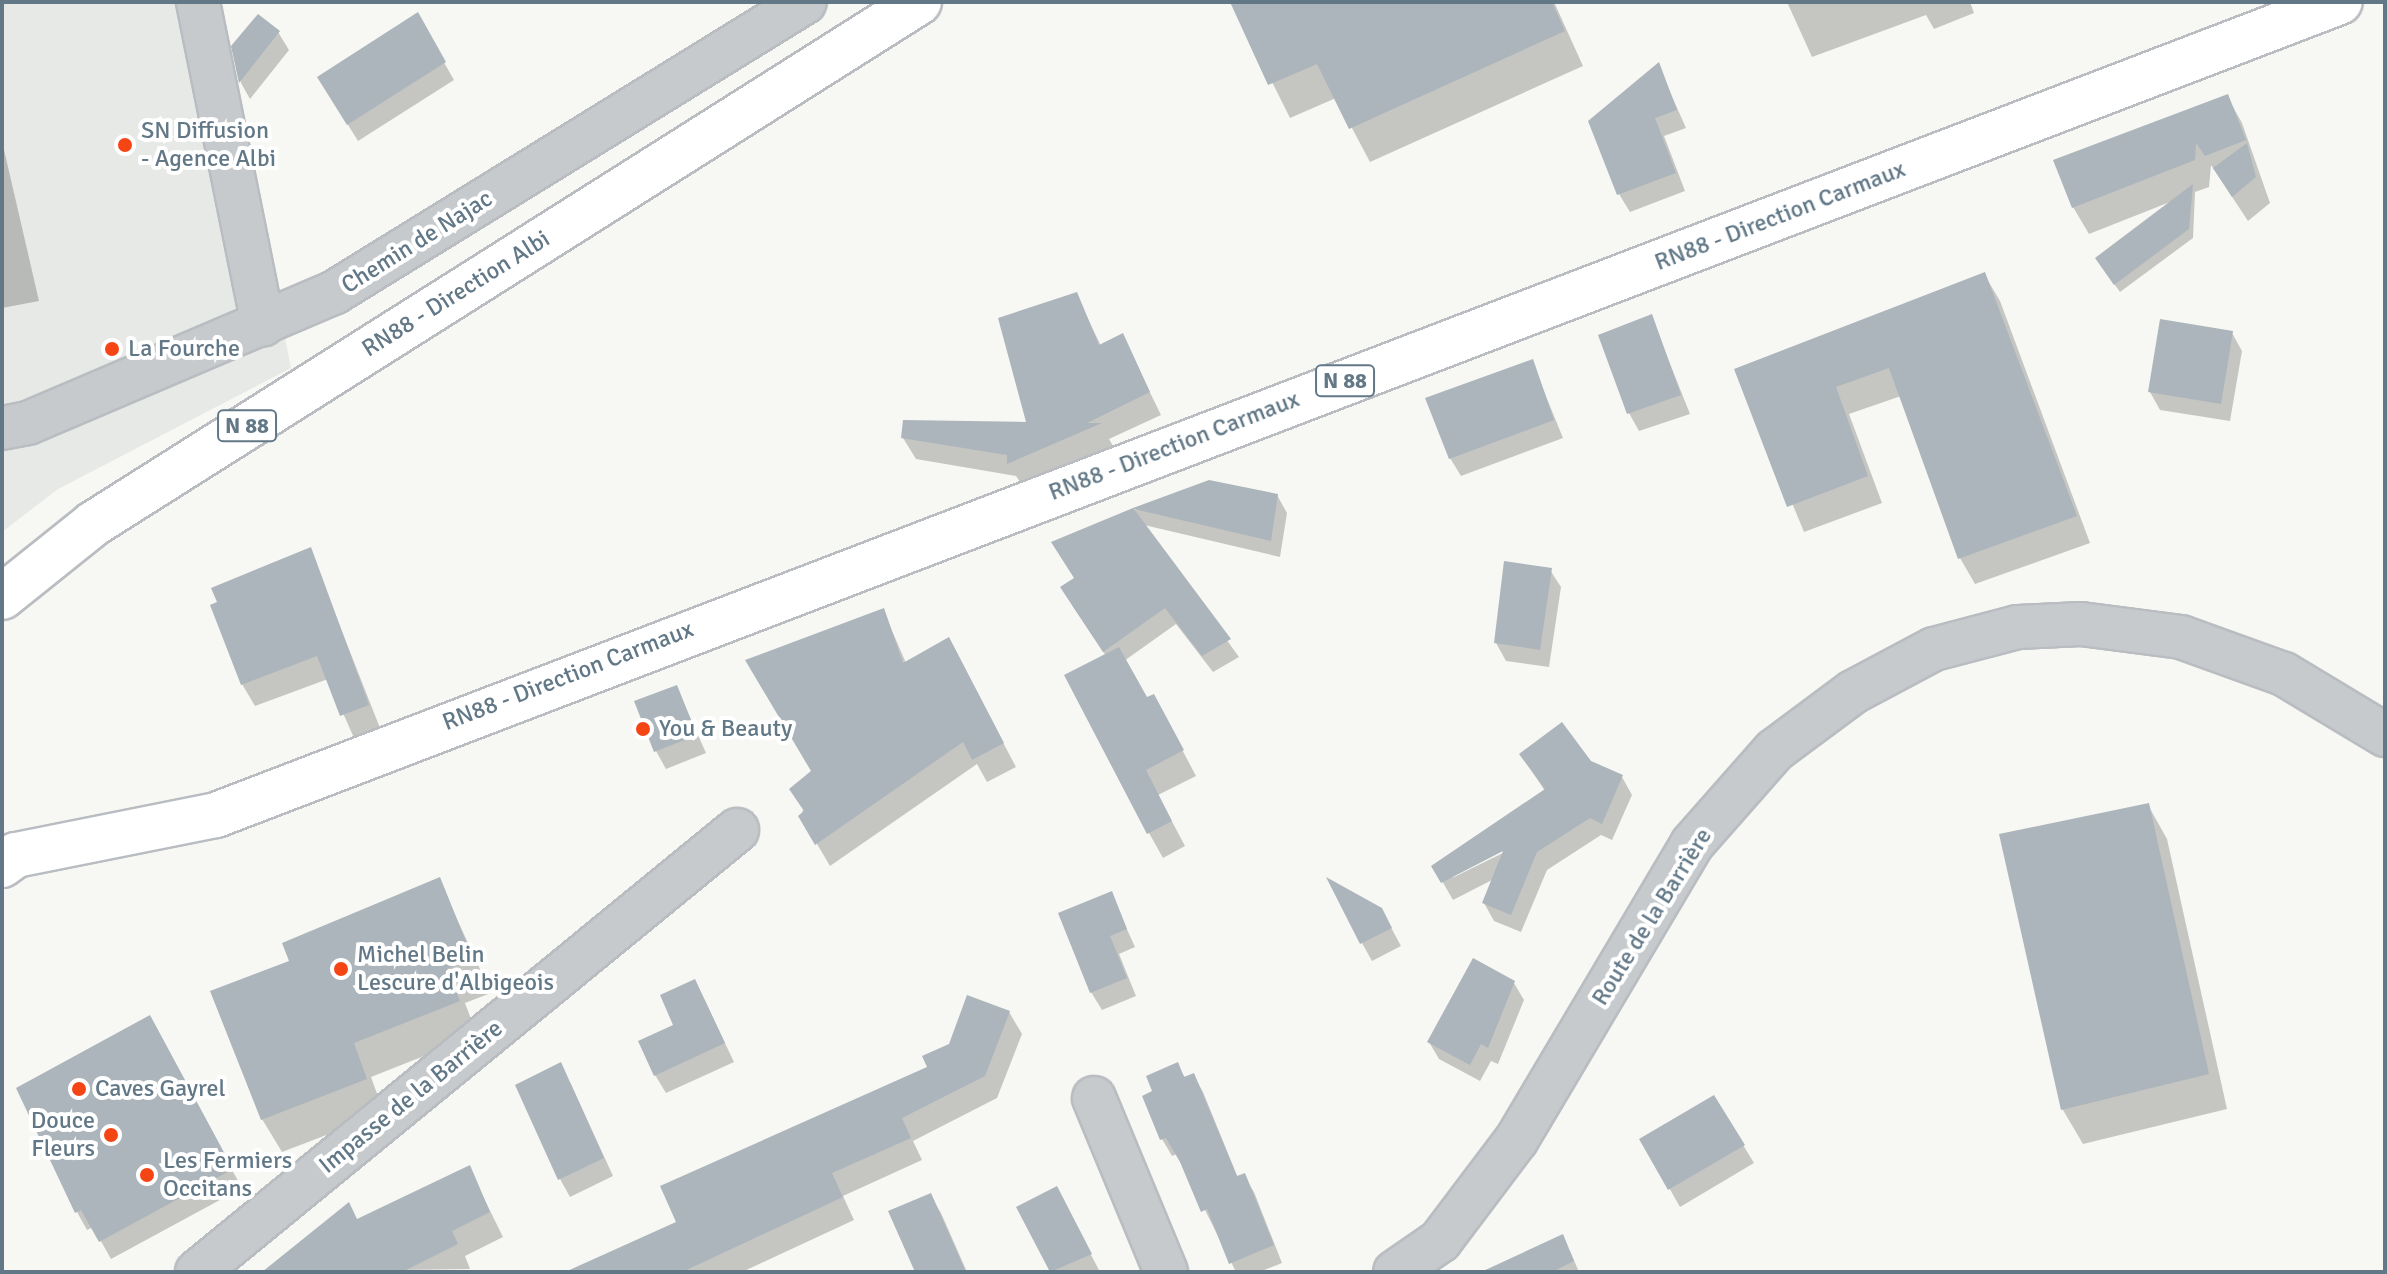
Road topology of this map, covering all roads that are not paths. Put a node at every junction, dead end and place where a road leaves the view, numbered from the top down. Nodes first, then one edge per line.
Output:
1 (198, 2) edge
2 (805, 2) edge
3 (919, 2) edge
4 (2340, 2) edge
5 (263, 325) junction
6 (2, 428) edge
7 (2, 597) edge
8 (2385, 735) edge
9 (737, 830) dead end
10 (2, 865) edge
11 (1094, 1098) dead end
12 (197, 1272) edge
13 (1166, 1272) edge
14 (1395, 1272) edge

1 - 5 street
2 - 5 street, Chemin de Najac
3 - 7 main road, RN88 - Direction Albi / N 88
4 - 10 main road, RN88 - Direction Carmaux / N 88
5 - 6 street, Chemin de Najac
8 - 14 street, Route de la Barrière
9 - 12 street, Impasse de la Barrière
11 - 13 street

